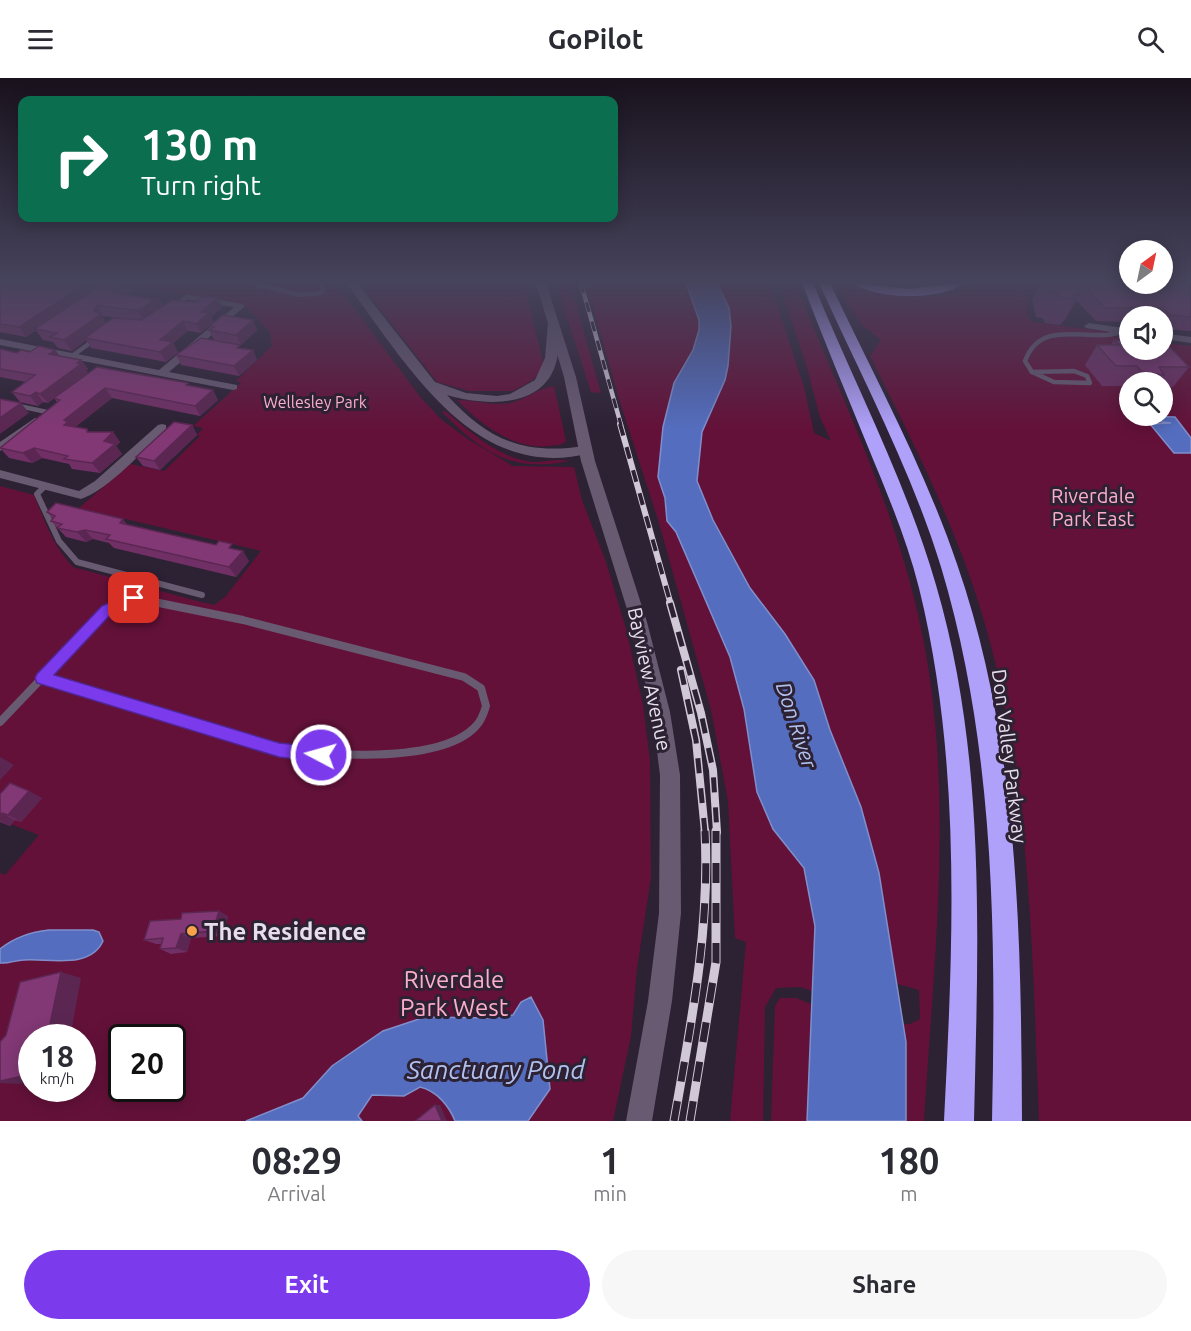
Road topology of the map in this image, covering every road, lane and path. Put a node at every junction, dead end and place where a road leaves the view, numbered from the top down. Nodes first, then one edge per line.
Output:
1 (212, 332) edge
2 (389, 332) edge
3 (553, 332) edge
4 (557, 332) edge
5 (827, 332) edge
6 (846, 332) edge
7 (101, 335) edge
8 (1119, 335) edge
9 (37, 337) edge
10 (1173, 338) edge
11 (1191, 340) edge
12 (0, 342) edge
13 (22, 347) junction
14 (72, 356) junction
15 (111, 363) junction
16 (100, 372) edge
17 (1032, 372) junction
18 (161, 373) junction
19 (429, 383) junction
20 (233, 387) dead end
21 (0, 402) edge
22 (51, 409) joint
23 (162, 427) dead end
24 (0, 447) edge
25 (585, 450) junction
26 (0, 474) edge
27 (45, 486) junction
28 (202, 595) dead end
29 (42, 678) junction
30 (0, 722) edge
31 (639, 1121) edge
32 (959, 1121) edge
33 (1007, 1121) edge

1 - 18 street
2 - 19 main road
3 - 19 main road
4 - 25 main road, Bayview Avenue
5 - 32 highway
6 - 33 highway, Don Valley Parkway
7 - 14 lane
8 - 17 lane
9 - 13 street
10 - 11 street
12 - 13 street
13 - 14 street
14 - 15 street
15 - 16 street
15 - 18 street
17 - 17 lane
18 - 20 street
19 - 25 main road
21 - 22 lane
22 - 24 street
23 - 27 street
25 - 31 main road, Bayview Avenue
26 - 27 street
27 - 28 lane
29 - 29 lane
29 - 30 lane

